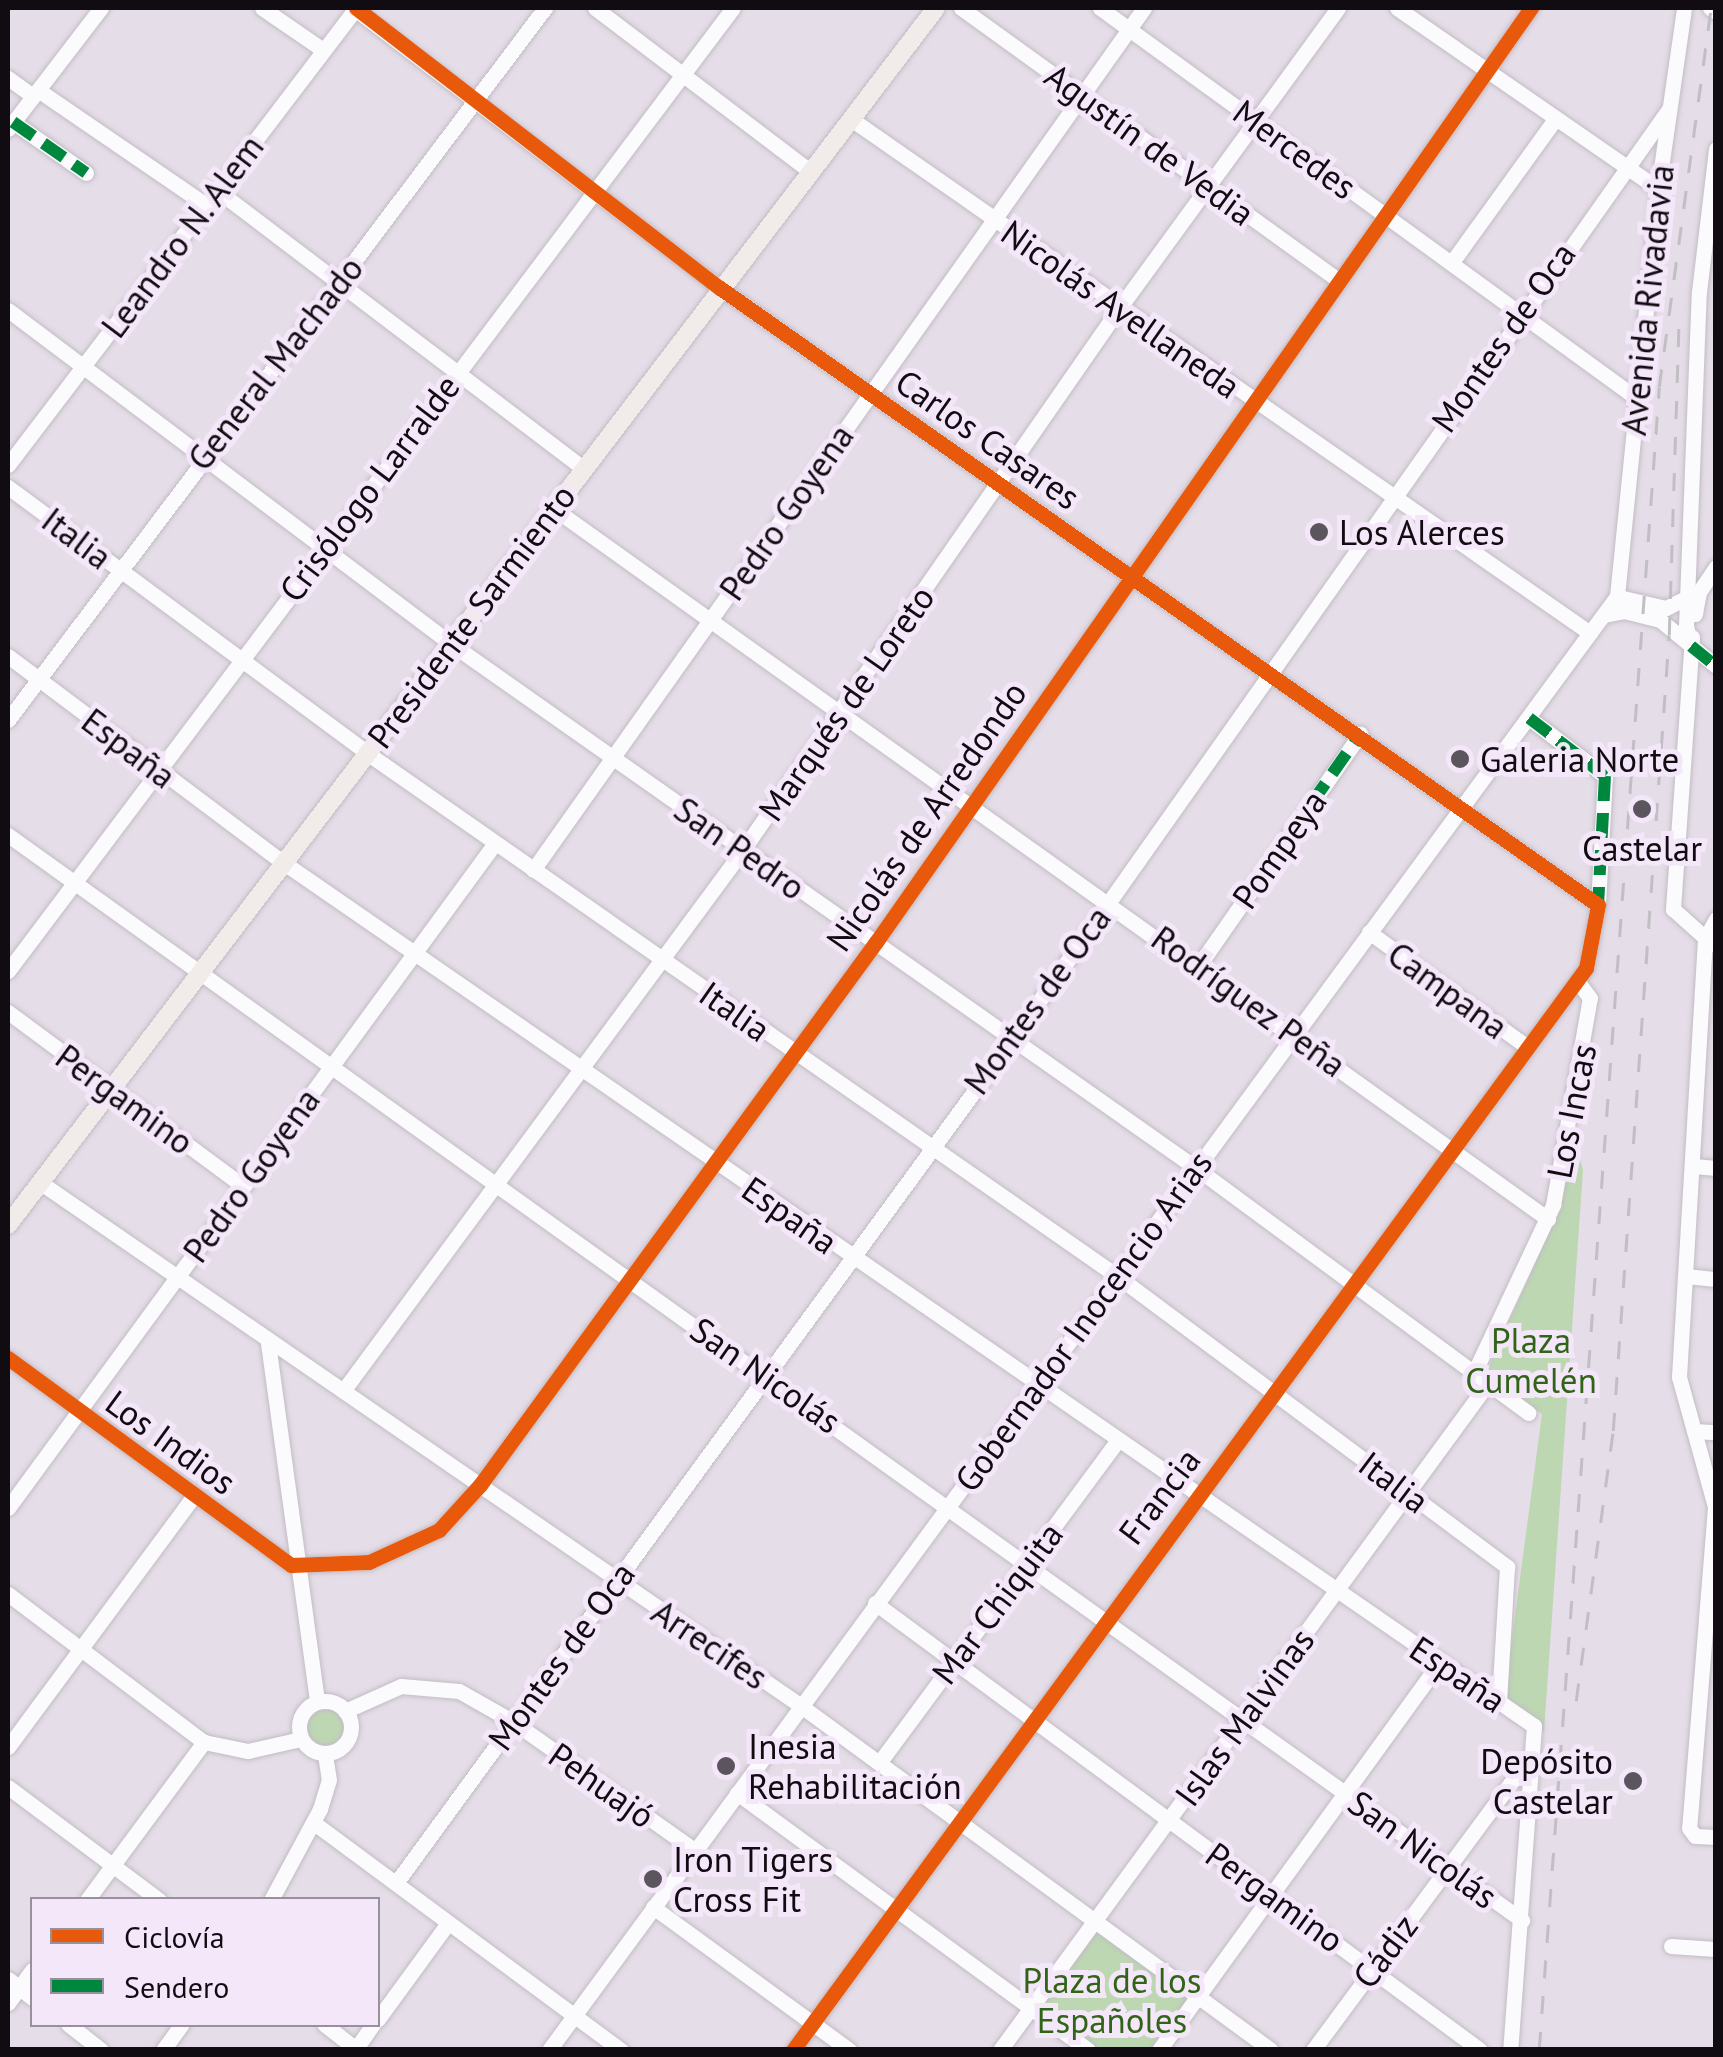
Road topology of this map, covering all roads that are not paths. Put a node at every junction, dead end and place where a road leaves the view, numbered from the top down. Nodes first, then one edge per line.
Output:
1 (101, 8) edge
2 (262, 8) edge
3 (356, 8) edge
4 (545, 8) edge
5 (595, 8) edge
6 (733, 8) edge
7 (962, 8) edge
8 (1100, 8) edge
9 (1144, 8) edge
10 (1338, 8) edge
11 (1397, 8) edge
12 (1531, 8) edge
13 (1684, 8) edge
14 (928, 10) edge
15 (1128, 28) junction
16 (323, 50) junction
17 (1487, 70) junction
18 (683, 76) junction
19 (8, 78) edge
20 (1078, 92) junction
21 (36, 93) junction
22 (474, 100) junction
23 (1668, 110) junction
24 (851, 119) junction
25 (1555, 119) junction
26 (1256, 121) junction
27 (10, 126) edge
28 (1716, 149) edge
29 (1623, 166) junction
30 (810, 171) junction
31 (86, 173) dead end
32 (1208, 186) junction
33 (1713, 187) edge
34 (1658, 189) junction
35 (218, 190) junction
36 (594, 193) junction
37 (206, 205) junction
38 (1385, 214) junction
39 (990, 217) junction
40 (1452, 262) junction
41 (1338, 280) junction
42 (337, 283) junction
43 (720, 288) junction
44 (1120, 307) junction
45 (8, 310) edge
46 (1520, 313) junction
47 (83, 366) junction
48 (456, 373) junction
49 (868, 392) junction
50 (1635, 397) junction
51 (1251, 400) junction
52 (202, 457) junction
53 (8, 465) edge
54 (583, 468) junction
55 (999, 483) junction
56 (8, 486) edge
57 (1391, 497) junction
58 (552, 508) junction
59 (324, 548) junction
60 (1716, 568) edge
61 (120, 570) junction
62 (1130, 574) junction
63 (1618, 593) junction
64 (1693, 595) junction
65 (1604, 616) junction
66 (709, 623) junction
67 (1590, 633) junction
68 (450, 642) junction
69 (1691, 646) junction
70 (8, 656) edge
71 (240, 659) junction
72 (1716, 666) edge
73 (1268, 672) junction
74 (38, 679) junction
75 (839, 714) junction
76 (1529, 718) junction
77 (8, 720) edge
78 (1360, 734) junction
79 (367, 752) junction
80 (614, 759) junction
81 (158, 770) junction
82 (972, 806) junction
83 (1464, 806) junction
84 (8, 834) edge
85 (495, 843) junction
86 (742, 851) junction
87 (284, 864) junction
88 (533, 870) junction
89 (75, 883) junction
90 (1108, 901) junction
91 (1598, 905) junction
92 (1716, 920) edge
93 (1369, 932) junction
94 (876, 942) junction
95 (1710, 943) edge
96 (416, 952) junction
97 (661, 959) junction
98 (1199, 965) junction
99 (8, 970) edge
100 (198, 974) junction
101 (1577, 982) junction
102 (8, 1012) edge
103 (1295, 1034) junction
104 (1013, 1038) junction
105 (1527, 1047) junction
106 (794, 1052) junction
107 (328, 1069) junction
108 (582, 1069) junction
109 (110, 1089) junction
110 (930, 1146) junction
111 (1454, 1149) junction
112 (716, 1162) junction
113 (1694, 1166) junction
114 (1196, 1168) junction
115 (1716, 1168) edge
116 (41, 1182) junction
117 (243, 1186) junction
118 (498, 1186) junction
119 (1548, 1219) junction
120 (8, 1226) edge
121 (854, 1259) junction
122 (1117, 1276) junction
123 (1686, 1276) junction
124 (176, 1278) junction
125 (1716, 1278) edge
126 (630, 1279) junction
127 (1352, 1284) junction
128 (268, 1343) junction
129 (8, 1358) edge
130 (769, 1376) junction
131 (1481, 1378) junction
132 (1034, 1385) junction
133 (343, 1391) junction
134 (1274, 1393) junction
135 (78, 1411) junction
136 (1528, 1413) dead end
137 (1694, 1431) junction
138 (1716, 1432) edge
139 (1116, 1442) junction
140 (480, 1486) junction
141 (1408, 1492) junction
142 (193, 1496) junction
143 (1196, 1496) junction
144 (948, 1504) junction
145 (8, 1508) edge
146 (1028, 1561) junction
147 (302, 1568) junction
148 (617, 1580) junction
149 (1335, 1591) junction
150 (8, 1594) edge
151 (1712, 1597) edge
152 (876, 1603) junction
153 (1107, 1618) junction
154 (81, 1648) junction
155 (954, 1661) junction
156 (1440, 1662) junction
157 (1499, 1701) junction
158 (317, 1702) junction
159 (801, 1706) junction
160 (345, 1711) junction
161 (1243, 1718) junction
162 (1034, 1719) junction
163 (1707, 1719) edge
164 (512, 1721) junction
165 (301, 1739) junction
166 (204, 1742) junction
167 (8, 1747) edge
168 (325, 1754) junction
169 (1534, 1762) junction
170 (879, 1763) junction
171 (8, 1787) edge
172 (1346, 1792) junction
173 (737, 1793) junction
174 (1170, 1820) junction
175 (959, 1821) junction
176 (314, 1823) junction
177 (1716, 1838) edge
178 (694, 1850) junction
179 (113, 1865) junction
180 (1448, 1867) junction
181 (396, 1883) junction
182 (1272, 1894) junction
183 (88, 1897) edge
184 (155, 1897) edge
185 (273, 1897) edge
186 (653, 1907) junction
187 (895, 1910) junction
188 (1522, 1920) junction
189 (1094, 1921) junction
190 (448, 1923) junction
191 (1671, 1946) dead end
192 (1716, 1949) edge
193 (1372, 1968) junction
194 (13, 1983) edge
195 (1198, 1996) junction
196 (8, 2002) edge
197 (1031, 2006) junction
198 (576, 2014) junction
199 (380, 2015) edge
200 (813, 2022) junction
201 (72, 2027) edge
202 (180, 2027) edge
203 (328, 2027) edge
204 (371, 2027) edge
205 (356, 2049) edge
206 (101, 2050) edge
207 (164, 2050) edge
208 (550, 2050) edge
209 (622, 2050) edge
210 (793, 2050) edge
211 (850, 2050) edge
212 (1000, 2050) edge
213 (1088, 2050) edge
214 (1159, 2050) edge
215 (1271, 2050) edge
216 (1313, 2050) edge
217 (1480, 2050) edge
218 (1510, 2050) edge

1 - 21 street
2 - 16 street
3 - 16 street, Leandro N. Alem
3 - 22 street, Carlos Casares
4 - 22 street, General Machado
5 - 18 street
6 - 18 street, Crisólogo Larralde
7 - 20 street, Agustín de Vedia
8 - 15 street, Mercedes
9 - 15 street, Pedro Goyena
10 - 26 street, Marqués de Loreto
11 - 17 street
12 - 17 street, Nicolás de Arredondo
13 - 23 street, Avenida Rivadavia
14 - 24 main road, Presidente Sarmiento
15 - 20 street, Pedro Goyena
15 - 26 street, Mercedes
16 - 35 street, Leandro N. Alem
17 - 25 street
17 - 38 street, Nicolás de Arredondo
18 - 30 street
18 - 36 street, Crisólogo Larralde
19 - 21 street
20 - 32 street, Agustín de Vedia
20 - 39 street, Pedro Goyena
21 - 27 street
21 - 37 street
22 - 36 street, Carlos Casares
22 - 42 street, General Machado
23 - 29 street, Montes de Oca
23 - 34 street, Avenida Rivadavia
24 - 30 main road, Presidente Sarmiento
24 - 39 street, Nicolás Avellaneda
25 - 29 street
25 - 40 street
26 - 32 street, Marqués de Loreto
26 - 38 street, Mercedes
27 - 31 street
28 - 33 street, Avenida Rivadavia
29 - 34 street
29 - 46 street, Montes de Oca
30 - 43 main road, Presidente Sarmiento
32 - 41 street, Agustín de Vedia
32 - 44 street, Marqués de Loreto
33 - 64 street, Avenida Rivadavia
34 - 50 street, Avenida Rivadavia
35 - 37 street, Leandro N. Alem
35 - 42 street
36 - 43 street, Carlos Casares
36 - 48 street, Crisólogo Larralde
37 - 47 street, Leandro N. Alem
38 - 40 street, Mercedes
38 - 41 street, Nicolás de Arredondo
39 - 44 street, Nicolás Avellaneda
39 - 49 street, Pedro Goyena
40 - 46 street, Mercedes
41 - 51 street, Nicolás de Arredondo
42 - 48 street
42 - 52 street, General Machado
43 - 49 street, Carlos Casares
43 - 54 main road, Presidente Sarmiento
44 - 51 street, Nicolás Avellaneda
44 - 55 street, Marqués de Loreto
45 - 47 street, San Pedro
46 - 50 street, Mercedes
46 - 57 street, Montes de Oca
47 - 52 street, San Pedro
47 - 53 street, Leandro N. Alem
48 - 54 street
48 - 59 street, Crisólogo Larralde
49 - 55 street, Carlos Casares
49 - 66 street, Pedro Goyena
50 - 63 street, Avenida Rivadavia
51 - 57 street, Nicolás Avellaneda
51 - 62 street, Nicolás de Arredondo
52 - 59 street, San Pedro
52 - 61 street, General Machado
54 - 58 main road, Presidente Sarmiento
55 - 62 street, Carlos Casares
55 - 75 street, Marqués de Loreto
56 - 61 street, Italia
57 - 67 street, Nicolás Avellaneda
57 - 73 street, Montes de Oca
58 - 66 street, Rodríguez Peña
58 - 68 main road, Presidente Sarmiento
59 - 68 street, San Pedro
59 - 71 street, Crisólogo Larralde
60 - 64 street
61 - 71 street, Italia
61 - 74 street, General Machado
62 - 73 street, Carlos Casares
62 - 82 street, Nicolás de Arredondo
63 - 64 street
63 - 65 street, Gobernador Inocencio Arias
64 - 69 street, Avenida Rivadavia
65 - 67 street, Gobernador Inocencio Arias
65 - 69 street
66 - 75 street, Rodríguez Peña
66 - 80 street, Pedro Goyena
67 - 76 street, Gobernador Inocencio Arias
68 - 79 main road, Presidente Sarmiento
68 - 80 street, San Pedro
69 - 72 street
69 - 95 street, Avenida Rivadavia
70 - 74 street, España
71 - 79 street, Italia
71 - 81 street, Crisólogo Larralde
73 - 78 street, Carlos Casares
73 - 90 street, Montes de Oca
74 - 77 street, General Machado
74 - 81 street, España
75 - 82 street, Rodríguez Peña
75 - 86 street, Marqués de Loreto
76 - 83 street, Gobernador Inocencio Arias
76 - 91 street
78 - 83 street, Carlos Casares
78 - 98 street, Pompeya
79 - 85 street, Italia
79 - 87 main road, Presidente Sarmiento
80 - 86 street, San Pedro
80 - 88 street, Pedro Goyena
81 - 87 street, España
81 - 89 street, Crisólogo Larralde
82 - 90 street, Rodríguez Peña
82 - 94 street, Nicolás de Arredondo
83 - 91 street, Carlos Casares
83 - 93 street, Gobernador Inocencio Arias
84 - 89 street, San Nicolás
85 - 88 street, Italia
85 - 96 street, Pedro Goyena
86 - 94 street, San Pedro
86 - 97 street, Marqués de Loreto
87 - 96 street, España
87 - 100 main road, Presidente Sarmiento
88 - 97 street, Italia
89 - 99 street, Crisólogo Larralde
89 - 100 street, San Nicolás
90 - 98 street, Rodríguez Peña
90 - 104 street, Montes de Oca
91 - 101 street
92 - 95 street
93 - 103 street, Gobernador Inocencio Arias
93 - 105 street, Campana
94 - 104 street, San Pedro
94 - 106 street, Nicolás de Arredondo
95 - 113 street
96 - 107 street, Pedro Goyena
96 - 108 street, España
97 - 106 street, Italia
97 - 108 street, Marqués de Loreto
98 - 103 street, Rodríguez Peña
100 - 107 street, San Nicolás
100 - 109 main road, Presidente Sarmiento
101 - 105 street, Francia
101 - 119 street, Los Incas
102 - 109 street, Pergamino
103 - 111 street, Rodríguez Peña
103 - 114 street, Gobernador Inocencio Arias
104 - 110 street, Montes de Oca
104 - 114 street, San Pedro
105 - 111 street, Francia
106 - 110 street, Italia
106 - 112 street, Nicolás de Arredondo
107 - 117 street, Pedro Goyena
107 - 118 street, San Nicolás
108 - 112 street, España
108 - 118 street, Marqués de Loreto
109 - 116 main road, Presidente Sarmiento
109 - 117 street, Pergamino
110 - 121 street, Montes de Oca
110 - 122 street, Italia
111 - 119 street, Rodríguez Peña
111 - 127 street, Francia
112 - 121 street, España
112 - 126 street, Nicolás de Arredondo
113 - 115 street
113 - 123 street
114 - 122 street, Gobernador Inocencio Arias
114 - 127 street, San Pedro
116 - 120 main road, Presidente Sarmiento
116 - 124 street, Arrecifes
117 - 124 street, Pedro Goyena
118 - 126 street, San Nicolás
118 - 133 street, Marqués de Loreto
119 - 131 street, Los Incas
121 - 130 street, Montes de Oca
121 - 132 street, España
122 - 132 street, Gobernador Inocencio Arias
122 - 134 street, Italia
123 - 125 street
123 - 137 street
124 - 128 street, Arrecifes
124 - 135 street, Pedro Goyena
126 - 130 street, San Nicolás
126 - 140 street, Nicolás de Arredondo
127 - 131 street, San Pedro
127 - 134 street, Francia
128 - 133 street, Arrecifes
128 - 147 street
129 - 135 street, Los Indios
130 - 144 street, San Nicolás
130 - 148 street, Montes de Oca
131 - 136 street, San Pedro
131 - 141 street, Islas Malvinas
132 - 139 street, España
132 - 144 street, Gobernador Inocencio Arias
133 - 140 street, Arrecifes
134 - 141 street, Italia
134 - 143 street, Francia
135 - 142 street, Los Indios
135 - 145 street, Pedro Goyena
137 - 138 street
137 - 151 street
139 - 143 street, España
139 - 146 street, Mar Chiquita
140 - 147 street, Nicolás de Arredondo
140 - 148 street, Arrecifes
141 - 149 street, Islas Malvinas
141 - 157 street, Italia
142 - 147 street, Los Indios
142 - 154 street
143 - 149 street, España
143 - 153 street, Francia
144 - 146 street, San Nicolás
144 - 152 street, Gobernador Inocencio Arias
146 - 153 street, San Nicolás
146 - 155 street, Mar Chiquita
147 - 158 street
148 - 159 street, Arrecifes
148 - 164 street, Montes de Oca
149 - 156 street, España
149 - 161 street, Islas Malvinas
150 - 154 street
151 - 163 street
152 - 155 street, Pergamino
152 - 159 street, Gobernador Inocencio Arias
153 - 161 street, San Nicolás
153 - 162 street, Francia
154 - 166 street
154 - 167 street
155 - 162 street, Pergamino
155 - 170 street, Mar Chiquita
156 - 157 street, España
156 - 172 street
157 - 169 street, España
158 - 160 street
158 - 165 street
159 - 170 street, Arrecifes
159 - 173 street, Gobernador Inocencio Arias
160 - 164 street, Pehuajó
160 - 168 street
161 - 172 street, San Nicolás
161 - 174 street, Islas Malvinas
162 - 174 street, Pergamino
162 - 175 street, Francia
163 - 177 street
164 - 178 street, Pehuajó
164 - 181 street, Montes de Oca
165 - 166 street
165 - 168 street
166 - 179 street
168 - 176 street
169 - 180 street, Cádiz
169 - 188 street
170 - 175 street, Arrecifes
171 - 179 street
172 - 180 street, San Nicolás
172 - 182 street
173 - 178 street, Gobernador Inocencio Arias
173 - 187 street
174 - 182 street, Pergamino
174 - 189 street, Islas Malvinas
175 - 187 street, Francia
175 - 189 street, Arrecifes
176 - 181 street
176 - 185 street
178 - 186 street, Gobernador Inocencio Arias
179 - 183 street
179 - 184 street
180 - 188 street, San Nicolás
180 - 193 street, Cádiz
181 - 190 street
182 - 193 street, Pergamino
182 - 195 street
186 - 198 street, Gobernador Inocencio Arias
186 - 200 street
187 - 197 street
187 - 200 street, Francia
188 - 218 street
189 - 195 street, Arrecifes
189 - 197 street, Islas Malvinas
190 - 198 street
190 - 199 street
191 - 192 street
193 - 216 street, Cádiz
193 - 217 street, Pergamino
194 - 196 street
195 - 214 street
195 - 215 street, Arrecifes
197 - 212 street, Islas Malvinas
197 - 213 street
198 - 208 street, Gobernador Inocencio Arias
198 - 209 street
200 - 210 street, Francia
200 - 211 street
201 - 206 street
202 - 207 street
203 - 205 street
204 - 205 street

